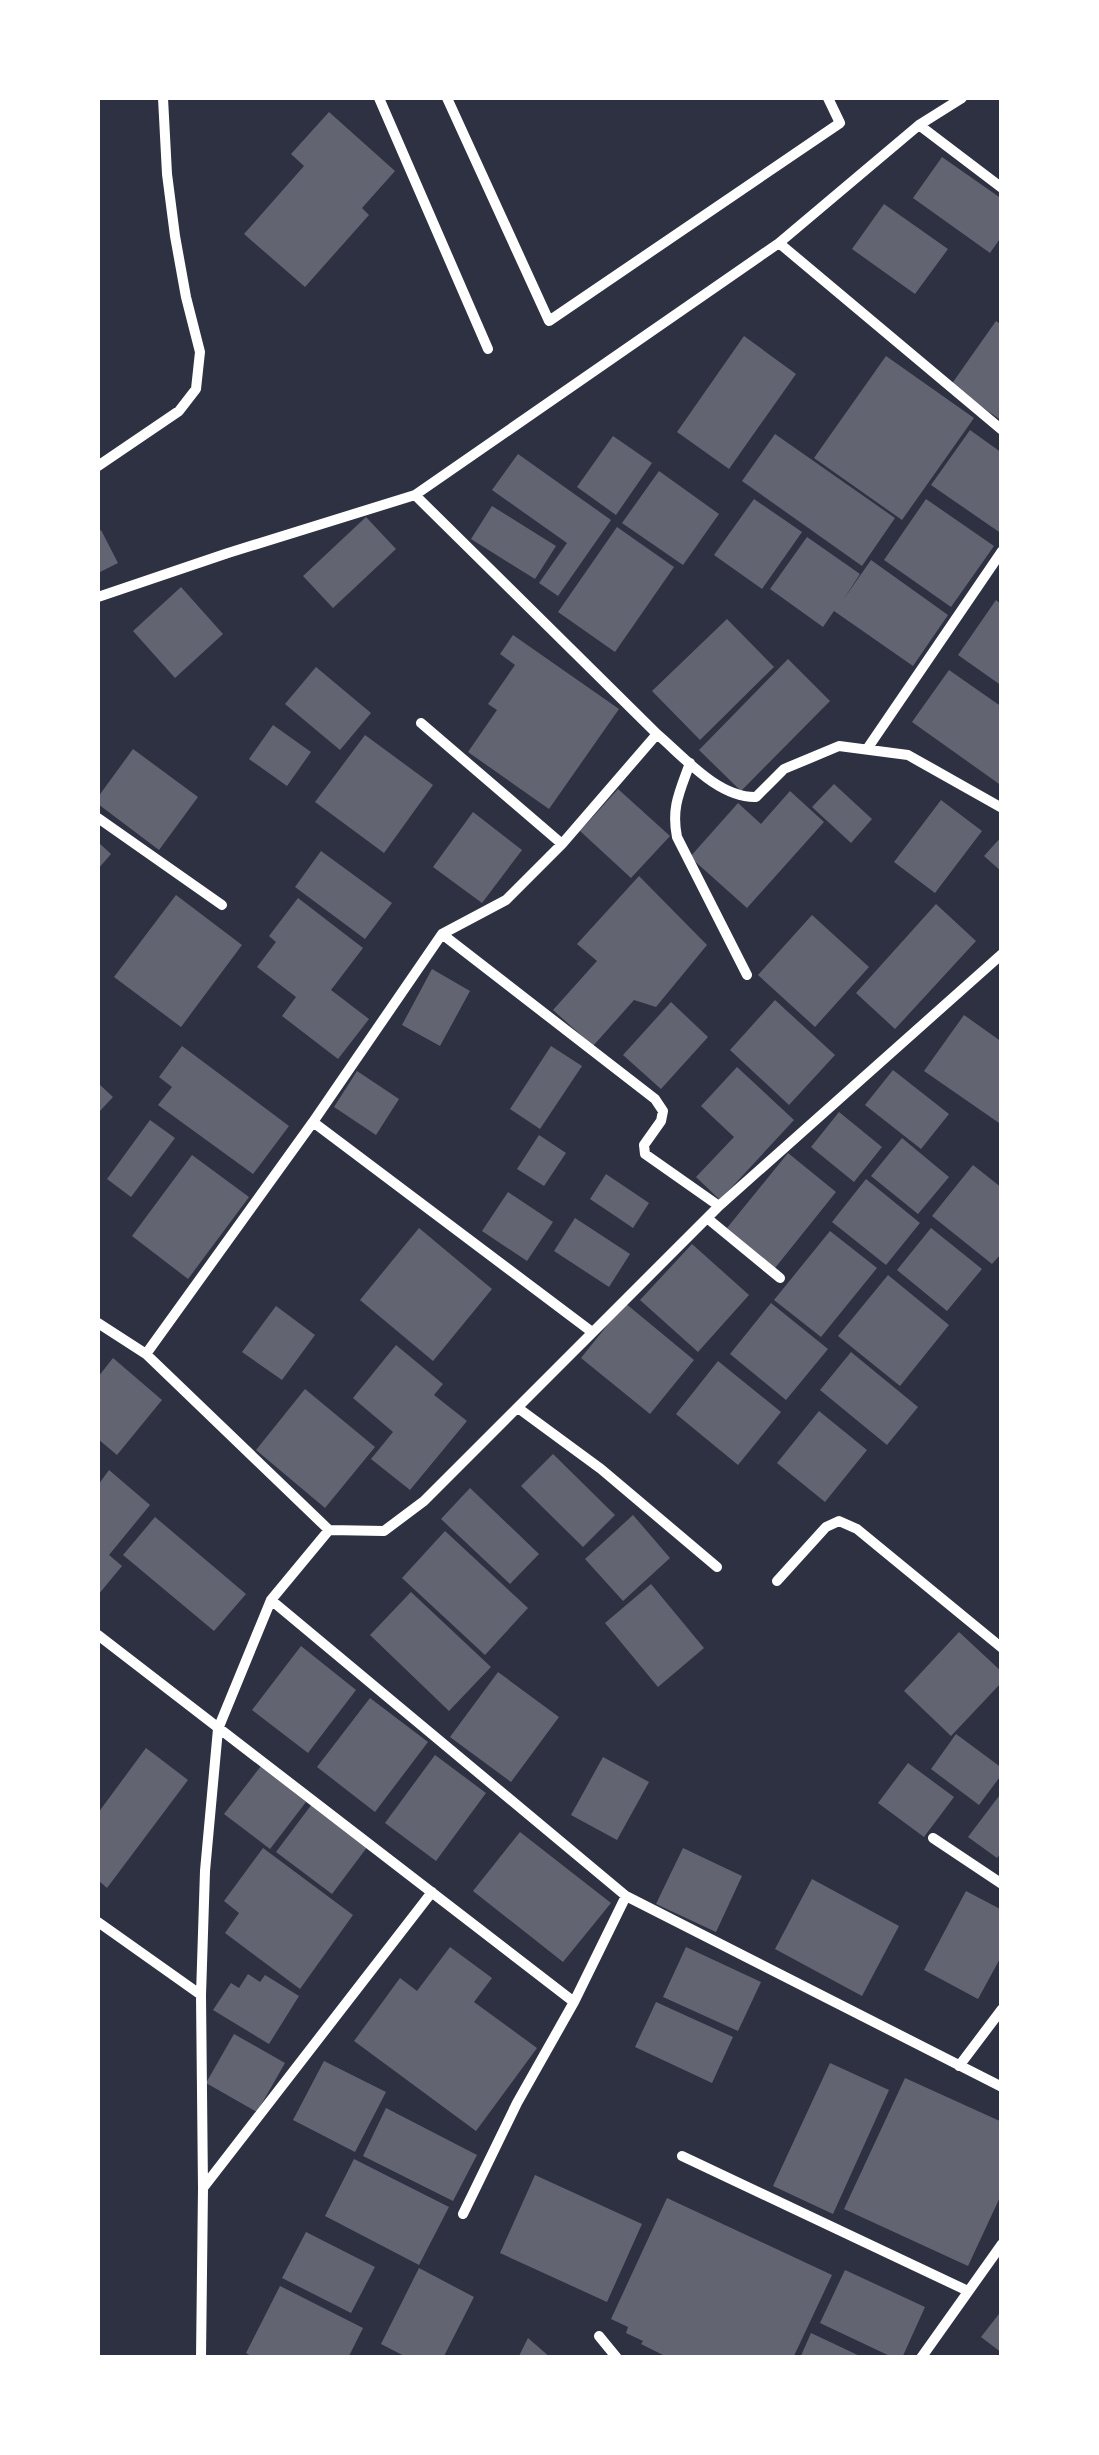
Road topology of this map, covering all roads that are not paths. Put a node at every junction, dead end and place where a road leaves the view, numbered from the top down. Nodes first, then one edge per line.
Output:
1 (163, 98) edge
2 (378, 98) edge
3 (447, 98) edge
4 (828, 98) edge
5 (962, 98) edge
6 (918, 125) junction
7 (1002, 188) edge
8 (779, 243) junction
9 (488, 348) dead end
10 (1002, 430) edge
11 (98, 466) edge
12 (416, 494) junction
13 (1002, 551) edge
14 (98, 597) edge
15 (421, 723) dead end
16 (657, 734) junction
17 (867, 749) junction
18 (690, 763) junction
19 (1002, 808) edge
20 (98, 818) edge
21 (562, 844) junction
22 (222, 906) dead end
23 (442, 934) junction
24 (1002, 954) edge
25 (747, 975) dead end
26 (313, 1122) junction
27 (719, 1206) junction
28 (707, 1218) junction
29 (780, 1278) dead end
30 (99, 1327) edge
31 (592, 1332) junction
32 (146, 1354) junction
33 (518, 1408) junction
34 (329, 1530) junction
35 (717, 1567) dead end
36 (778, 1580) dead end
37 (272, 1600) junction
38 (98, 1635) edge
39 (1002, 1648) edge
40 (218, 1729) junction
41 (933, 1838) dead end
42 (1002, 1884) edge
43 (432, 1892) junction
44 (626, 1896) junction
45 (98, 1922) edge
46 (201, 1995) junction
47 (574, 2002) junction
48 (1002, 2009) edge
49 (959, 2066) junction
50 (1002, 2088) edge
51 (682, 2156) dead end
52 (203, 2188) junction
53 (463, 2214) dead end
54 (1002, 2244) edge
55 (968, 2291) junction
56 (600, 2336) dead end
57 (201, 2358) edge
58 (617, 2358) edge
59 (921, 2358) edge

1 - 11 street
2 - 9 street
3 - 4 street
5 - 6 street
6 - 7 street
6 - 8 street
8 - 10 street
8 - 12 street
12 - 14 street
12 - 16 street
13 - 17 street
15 - 21 street
16 - 18 street
16 - 21 street
17 - 18 street
17 - 19 street
18 - 25 street
20 - 22 street
21 - 23 street
23 - 26 street
23 - 27 street
24 - 27 street
26 - 31 street
26 - 32 street
27 - 28 street
28 - 29 street
28 - 31 street
30 - 32 street
31 - 33 street
32 - 34 street
33 - 34 street
33 - 35 street
34 - 37 street
36 - 39 street
37 - 40 street
37 - 44 street
38 - 40 street
40 - 43 street
40 - 46 street
41 - 42 street
43 - 47 street
43 - 52 street
44 - 47 street
44 - 49 street
45 - 46 street
46 - 52 street
47 - 53 street
48 - 49 street
49 - 50 street
51 - 55 street
52 - 57 street
54 - 55 street
55 - 59 street
56 - 58 street

